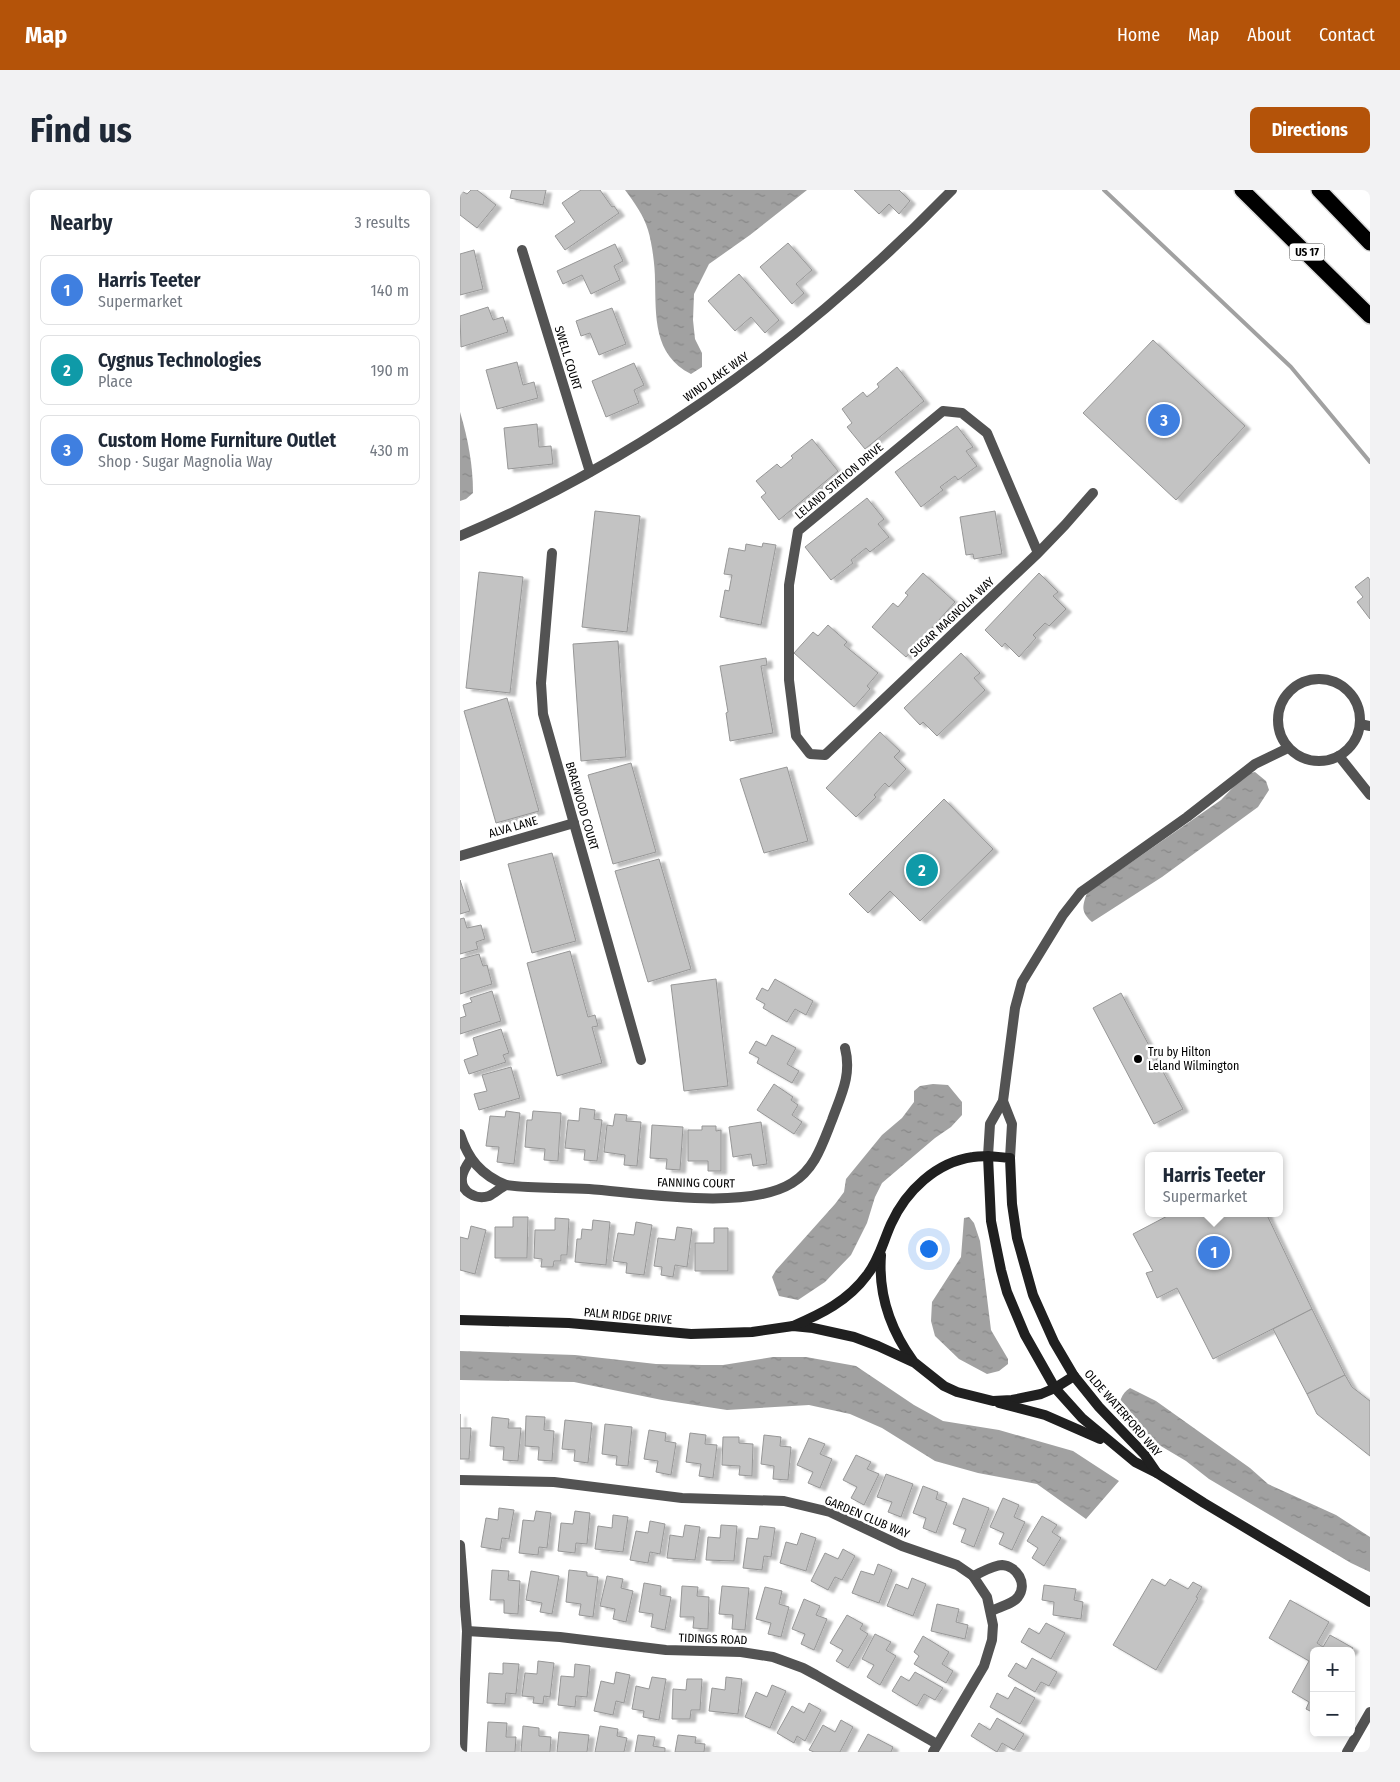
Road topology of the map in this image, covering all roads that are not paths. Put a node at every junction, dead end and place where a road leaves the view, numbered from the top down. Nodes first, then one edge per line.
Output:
1 (952, 190) edge
2 (1242, 190) edge
3 (1319, 190) edge
4 (1370, 243) edge
5 (522, 250) dead end
6 (1370, 316) edge
7 (590, 472) junction
8 (1093, 493) dead end
9 (460, 536) edge
10 (552, 553) dead end
11 (1038, 553) junction
12 (1365, 725) edge
13 (1288, 748) junction
14 (825, 755) joint
15 (1339, 756) junction
16 (1370, 796) edge
17 (574, 823) junction
18 (460, 856) edge
19 (845, 1048) dead end
20 (641, 1060) dead end
21 (1003, 1101) junction
22 (460, 1134) edge
23 (988, 1156) junction
24 (1010, 1158) junction
25 (471, 1160) junction
26 (506, 1185) junction
27 (881, 1252) junction
28 (460, 1320) edge
29 (793, 1326) junction
30 (915, 1364) junction
31 (1074, 1376) junction
32 (1054, 1388) junction
33 (993, 1401) junction
34 (1115, 1447) junction
35 (1157, 1473) junction
36 (460, 1480) edge
37 (460, 1545) edge
38 (973, 1576) junction
39 (1370, 1602) edge
40 (991, 1611) junction
41 (467, 1632) junction
42 (1370, 1712) edge
43 (935, 1748) edge
44 (462, 1752) edge
45 (1347, 1752) edge

1 - 7 street, WIND LAKE WAY
2 - 6 highway, US 17
3 - 4 highway
5 - 7 street, SWELL COURT
7 - 9 street, WIND LAKE WAY
8 - 11 street, SUGAR MAGNOLIA WAY
10 - 17 street, BRAEWOOD COURT
11 - 14 street, SUGAR MAGNOLIA WAY
11 - 14 street, LELAND STATION DRIVE
12 - 13 street
12 - 15 street
13 - 15 street
13 - 21 street
15 - 16 street
17 - 18 street, ALVA LANE
17 - 20 street, BRAEWOOD COURT
19 - 26 street, FANNING COURT
21 - 23 street, OLDE WATERFORD WAY
21 - 24 street, OLDE WATERFORD WAY
22 - 25 street, FANNING COURT
23 - 24 street, PALM RIDGE DRIVE
23 - 27 street, PALM RIDGE DRIVE
23 - 32 street, OLDE WATERFORD WAY
24 - 31 street, OLDE WATERFORD WAY
25 - 26 street, FANNING COURT
25 - 26 street
27 - 29 street, PALM RIDGE DRIVE
27 - 30 street
28 - 29 street, PALM RIDGE DRIVE
29 - 30 street, PALM RIDGE DRIVE
30 - 33 street, PALM RIDGE DRIVE
31 - 32 street, PALM RIDGE DRIVE
31 - 35 street, OLDE WATERFORD WAY
32 - 33 street, PALM RIDGE DRIVE
32 - 34 street, OLDE WATERFORD WAY
33 - 34 street
34 - 35 street, OLDE WATERFORD WAY
35 - 39 street, OLDE WATERFORD WAY
36 - 38 street, GARDEN CLUB WAY
37 - 41 street
38 - 40 street, GARDEN CLUB WAY
38 - 40 street
40 - 43 street, GARDEN CLUB WAY
41 - 43 street, TIDINGS ROAD
41 - 44 street
42 - 45 street

